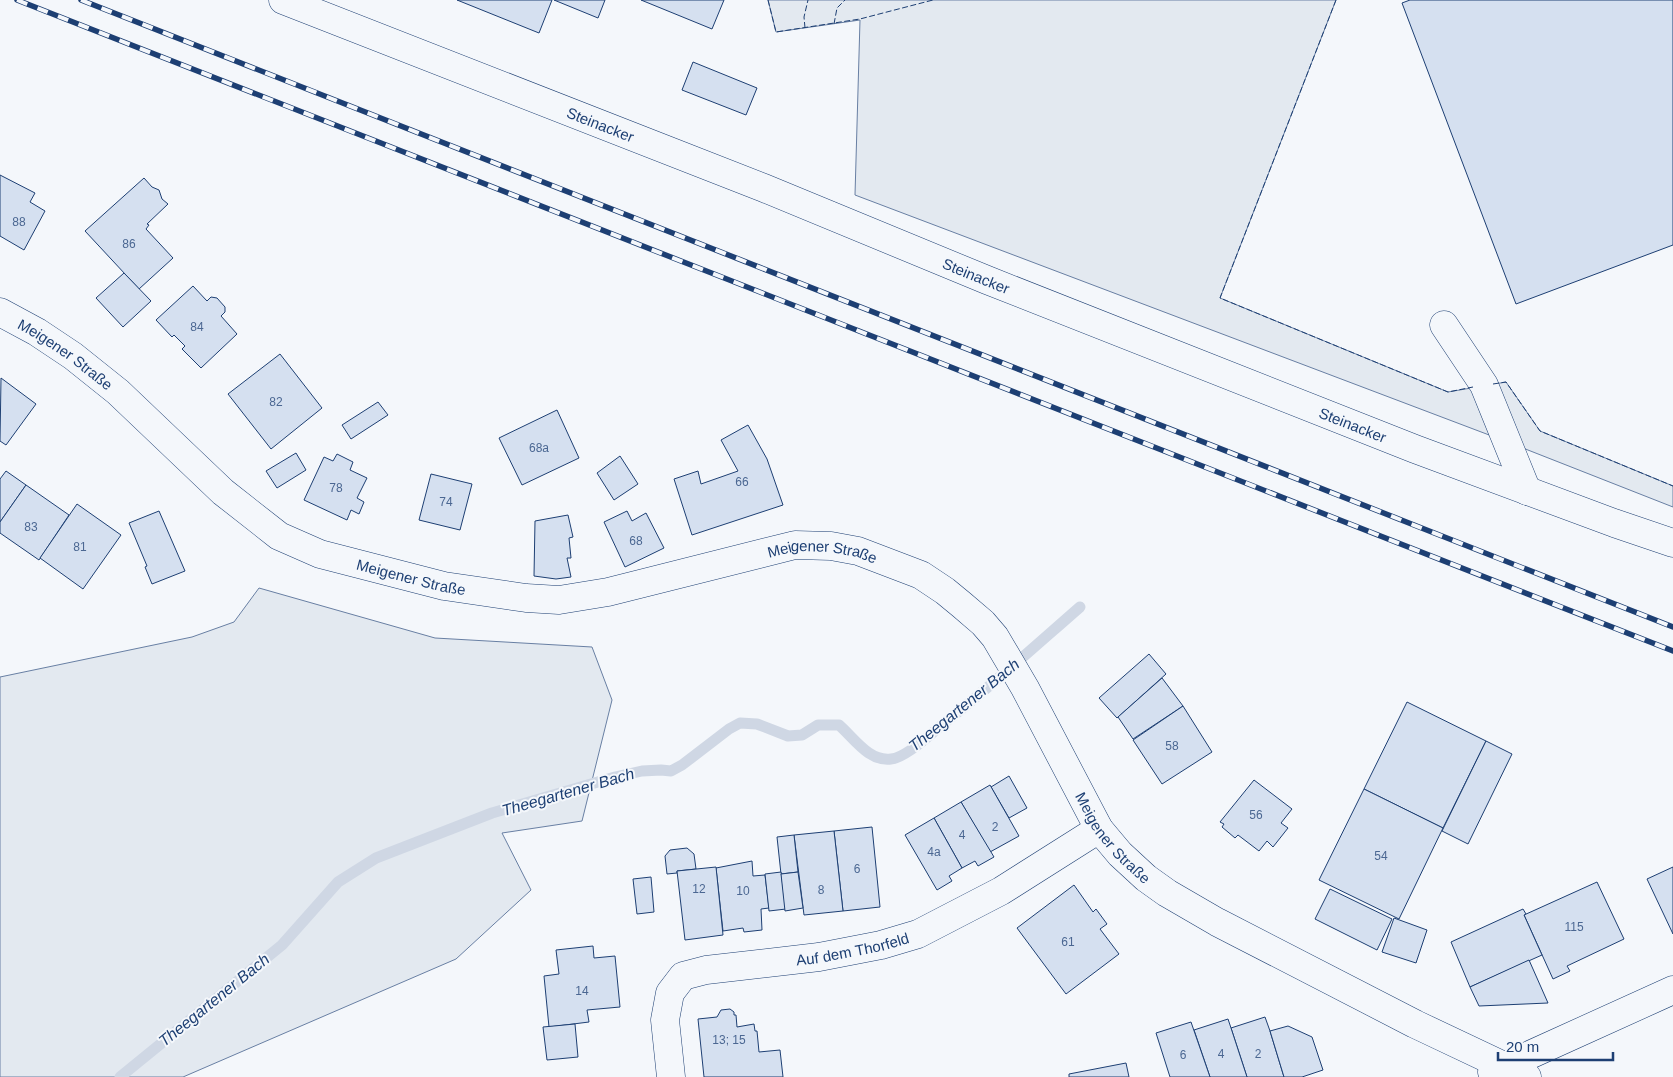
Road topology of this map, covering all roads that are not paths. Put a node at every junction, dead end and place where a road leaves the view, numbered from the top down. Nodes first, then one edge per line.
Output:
1 (283, 0) edge
2 (0, 312) edge
3 (1444, 326) dead end
4 (1526, 491) junction
5 (1673, 543) edge
6 (1099, 829) junction
7 (1673, 990) edge
8 (1492, 1072) edge
9 (671, 1077) edge
10 (1527, 1077) edge

1 - 4 street, Steinacker
2 - 6 street, Meigener Straße
3 - 4 street
4 - 5 street, Steinacker
6 - 8 street, Meigener Straße
6 - 9 street, Auf dem Thorfeld
7 - 8 street
8 - 10 street, Meigener Straße

